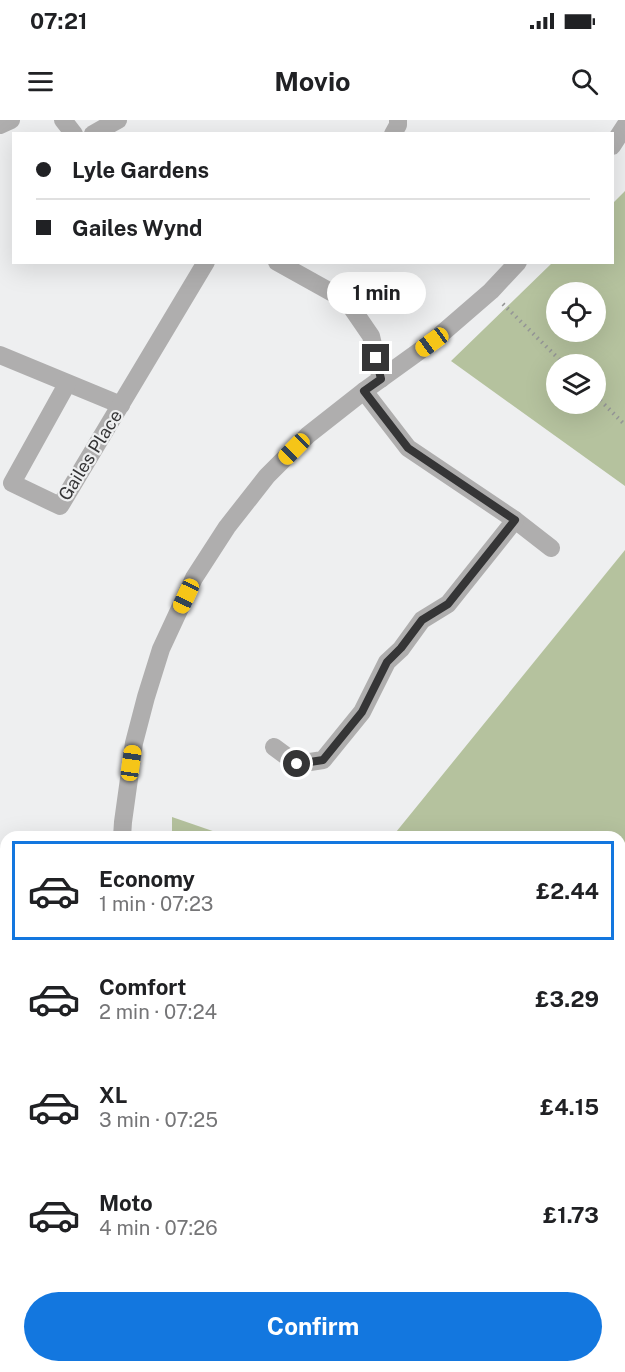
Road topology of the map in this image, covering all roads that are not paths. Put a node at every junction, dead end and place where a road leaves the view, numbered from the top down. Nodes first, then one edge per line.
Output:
1 (11, 120) edge
2 (63, 120) edge
3 (118, 120) edge
4 (0, 124) edge
5 (625, 126) edge
6 (72, 132) edge
7 (97, 132) edge
8 (614, 143) edge
9 (205, 264) edge
10 (281, 264) edge
11 (516, 264) edge
12 (0, 355) edge
13 (381, 379) junction
14 (68, 384) junction
15 (364, 391) junction
16 (121, 405) junction
17 (515, 520) junction
18 (551, 548) dead end
19 (274, 747) dead end
20 (123, 831) edge

1 - 4 street
2 - 6 street
3 - 7 street
5 - 8 street
9 - 16 street, Gailes Place
10 - 13 street
11 - 13 street
12 - 14 street
13 - 15 street
14 - 16 street
14 - 16 street, Gailes Place
15 - 17 street
15 - 20 street
17 - 18 street
17 - 19 street

